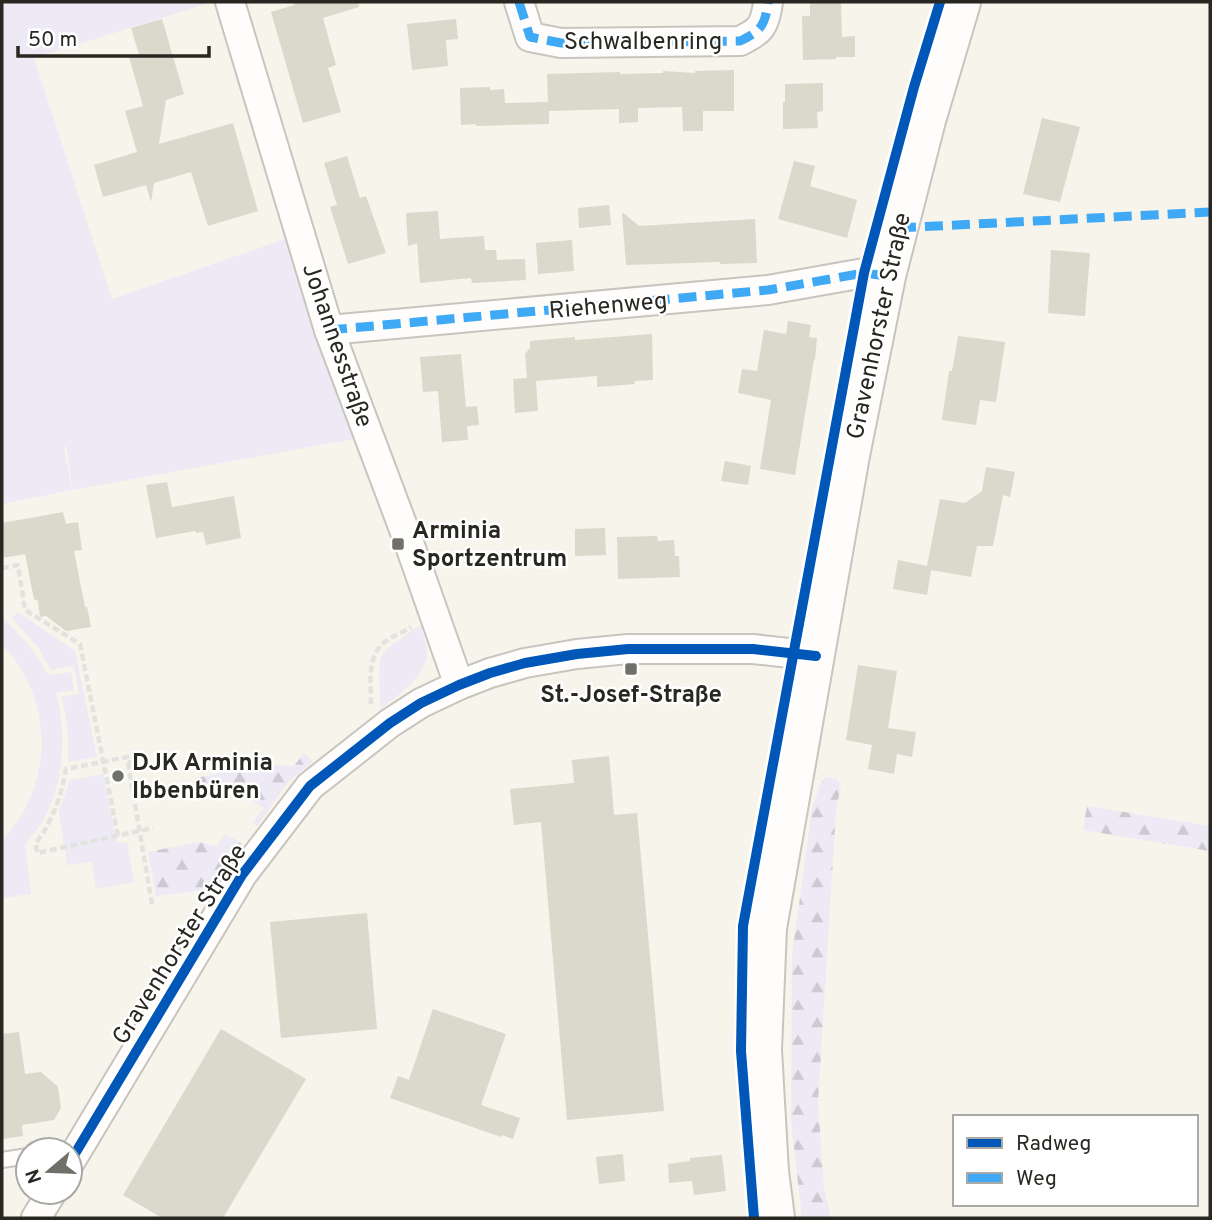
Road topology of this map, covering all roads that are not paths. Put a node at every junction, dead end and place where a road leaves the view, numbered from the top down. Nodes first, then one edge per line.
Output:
1 (230, 2) edge
2 (519, 2) edge
3 (768, 2) edge
4 (961, 2) edge
5 (886, 276) junction
6 (329, 330) junction
7 (816, 656) junction
8 (459, 685) junction
9 (84, 1136) edge
10 (775, 1218) edge

1 - 6 street, Johannesstraße
2 - 3 street, Schwalbenring
4 - 5 main road, Gravenhorster Straße
5 - 6 street, Riehenweg
5 - 7 main road, Gravenhorster Straße
6 - 8 street, Johannesstraße
7 - 8 street, Gravenhorster Straße
7 - 10 main road, Gravenhorster Straße
8 - 9 street, Gravenhorster Straße

